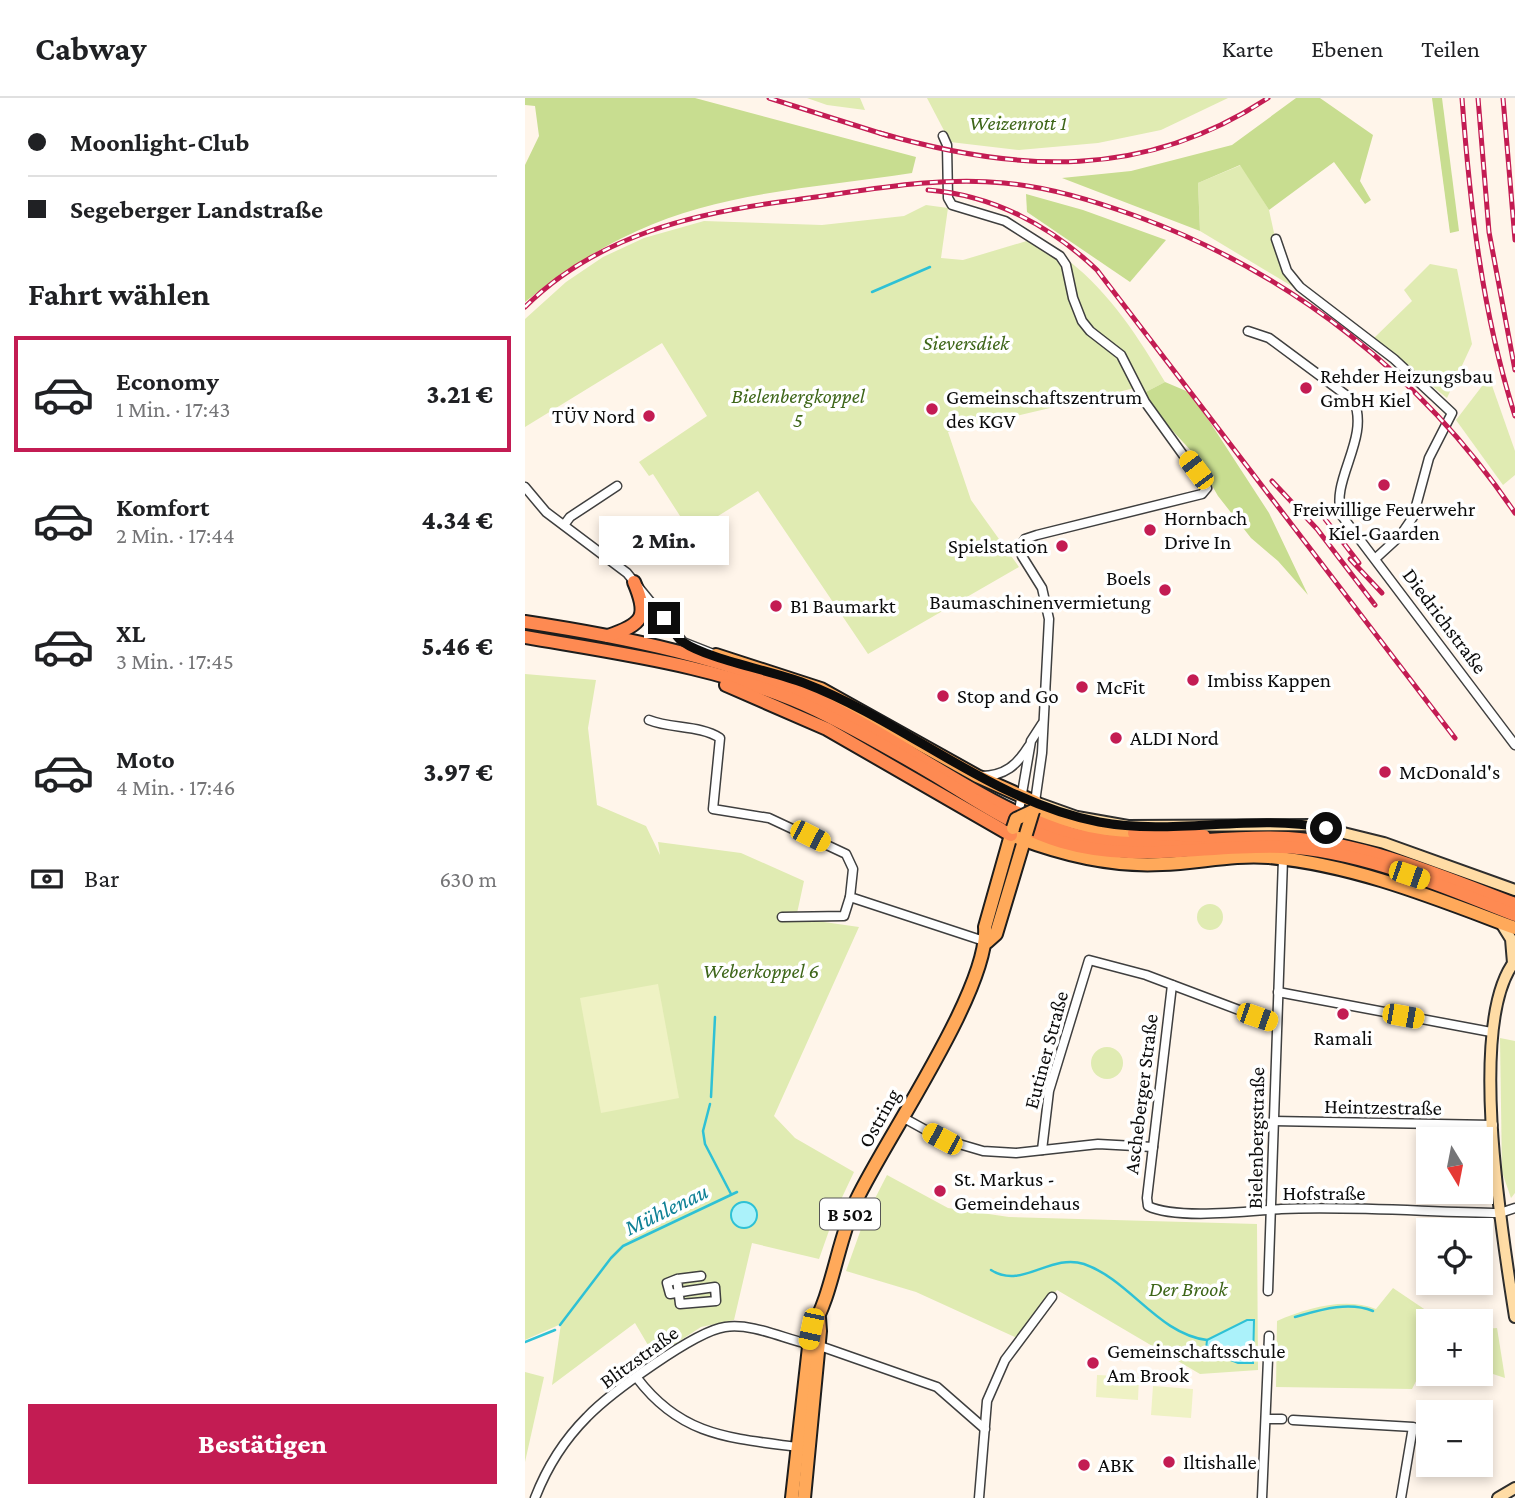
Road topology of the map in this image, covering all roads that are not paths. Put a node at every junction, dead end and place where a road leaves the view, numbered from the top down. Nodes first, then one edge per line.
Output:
1 (943, 135) dead end
2 (1276, 239) dead end
3 (1248, 331) dead end
4 (525, 486) edge
5 (617, 486) dead end
6 (564, 525) junction
7 (1376, 558) junction
8 (634, 582) junction
9 (525, 621) edge
10 (525, 637) edge
11 (606, 637) junction
12 (664, 649) junction
13 (716, 655) junction
14 (636, 657) junction
15 (649, 720) dead end
16 (1042, 724) junction
17 (1030, 743) junction
18 (1515, 745) edge
19 (970, 785) junction
20 (1021, 801) junction
21 (1037, 809) junction
22 (1122, 825) junction
23 (1013, 827) junction
24 (1093, 828) junction
25 (1133, 833) joint
26 (1025, 837) junction
27 (1217, 841) junction
28 (1303, 849) junction
29 (1255, 856) junction
30 (1283, 859) junction
31 (1515, 890) edge
32 (850, 897) junction
33 (1483, 897) junction
34 (1515, 904) edge
35 (1515, 915) edge
36 (782, 917) dead end
37 (1501, 923) junction
38 (1515, 928) edge
39 (987, 942) junction
40 (1514, 962) edge
41 (1172, 985) junction
42 (1277, 992) junction
43 (1276, 1024) junction
44 (1491, 1032) junction
45 (902, 1117) junction
46 (1273, 1121) junction
47 (1493, 1125) junction
48 (1153, 1147) junction
49 (1042, 1150) junction
50 (1149, 1206) joint
51 (1515, 1208) edge
52 (1272, 1211) junction
53 (1500, 1213) junction
54 (688, 1278) junction
55 (705, 1289) junction
56 (690, 1291) junction
57 (1268, 1291) dead end
58 (678, 1292) junction
59 (1052, 1297) dead end
60 (707, 1302) junction
61 (692, 1304) junction
62 (1515, 1317) edge
63 (1269, 1336) dead end
64 (813, 1344) junction
65 (637, 1378) junction
66 (1267, 1419) junction
67 (1282, 1419) dead end
68 (1293, 1420) dead end
69 (985, 1426) junction
70 (797, 1447) junction
71 (1515, 1488) edge
72 (1515, 1495) edge
73 (535, 1498) edge
74 (792, 1498) edge
75 (804, 1498) edge
76 (979, 1498) edge
77 (1262, 1498) edge
78 (1401, 1498) edge
79 (1498, 1498) edge
80 (1505, 1498) edge

1 - 16 street, Ostring
2 - 7 street
3 - 7 street, Diedrichstraße
4 - 6 street
5 - 6 street
6 - 8 street
7 - 18 street, Diedrichstraße
8 - 11 highway
8 - 13 street
9 - 11 highway
10 - 14 highway
11 - 12 highway
12 - 13 highway
12 - 19 highway
13 - 19 main road
14 - 19 highway
14 - 23 highway
15 - 32 street
16 - 17 street, Ostring
16 - 21 street, Ostring
17 - 19 street, Ostring
17 - 20 street, Ostring
19 - 20 main road
19 - 27 highway
19 - 28 highway
20 - 21 main road
21 - 22 main road
21 - 23 main road, bridge
21 - 24 main road
21 - 26 main road, Ostring / B 502, bridge
22 - 24 main road
22 - 31 main road
23 - 26 main road
23 - 39 main road, Ostring / B 502
24 - 25 main road
25 - 27 highway
26 - 29 main road
26 - 39 main road, Ostring / B 502
27 - 33 highway
28 - 29 highway
28 - 33 highway
29 - 30 main road
30 - 37 main road
30 - 42 street, Bielenbergstraße
32 - 36 street
32 - 39 street
33 - 34 highway
33 - 35 highway
37 - 38 main road
37 - 40 main road
39 - 45 main road, Ostring / B 502
40 - 44 main road
41 - 43 street
41 - 48 street, Ascheberger Straße
41 - 49 street, Eutiner Straße
42 - 43 street, Bielenbergstraße
42 - 44 street
43 - 46 street, Bielenbergstraße
44 - 47 main road
45 - 49 street
45 - 64 main road, Ostring / B 502
46 - 47 street, Heintzestraße
46 - 52 street, Bielenbergstraße
47 - 53 main road
48 - 49 street
48 - 50 street, Ascheberger Straße
50 - 52 street, Hofstraße
51 - 53 street, Hofstraße
52 - 53 street, Hofstraße
52 - 57 street, Bielenbergstraße
53 - 62 main road
54 - 55 street
54 - 56 street
54 - 58 street
55 - 56 street
55 - 60 street
55 - 60 street
56 - 58 street
56 - 61 street
58 - 61 street
59 - 69 street
60 - 61 street
63 - 66 street
64 - 65 street, Blitzstraße
64 - 69 street, Blitzstraße
64 - 70 main road, Ostring / B 502
64 - 75 main road, Ostring / B 502
65 - 70 street
65 - 73 street, Blitzstraße
66 - 67 street
66 - 77 street
68 - 78 street
69 - 76 street
70 - 74 main road, Ostring / B 502
71 - 79 main road
72 - 80 main road

